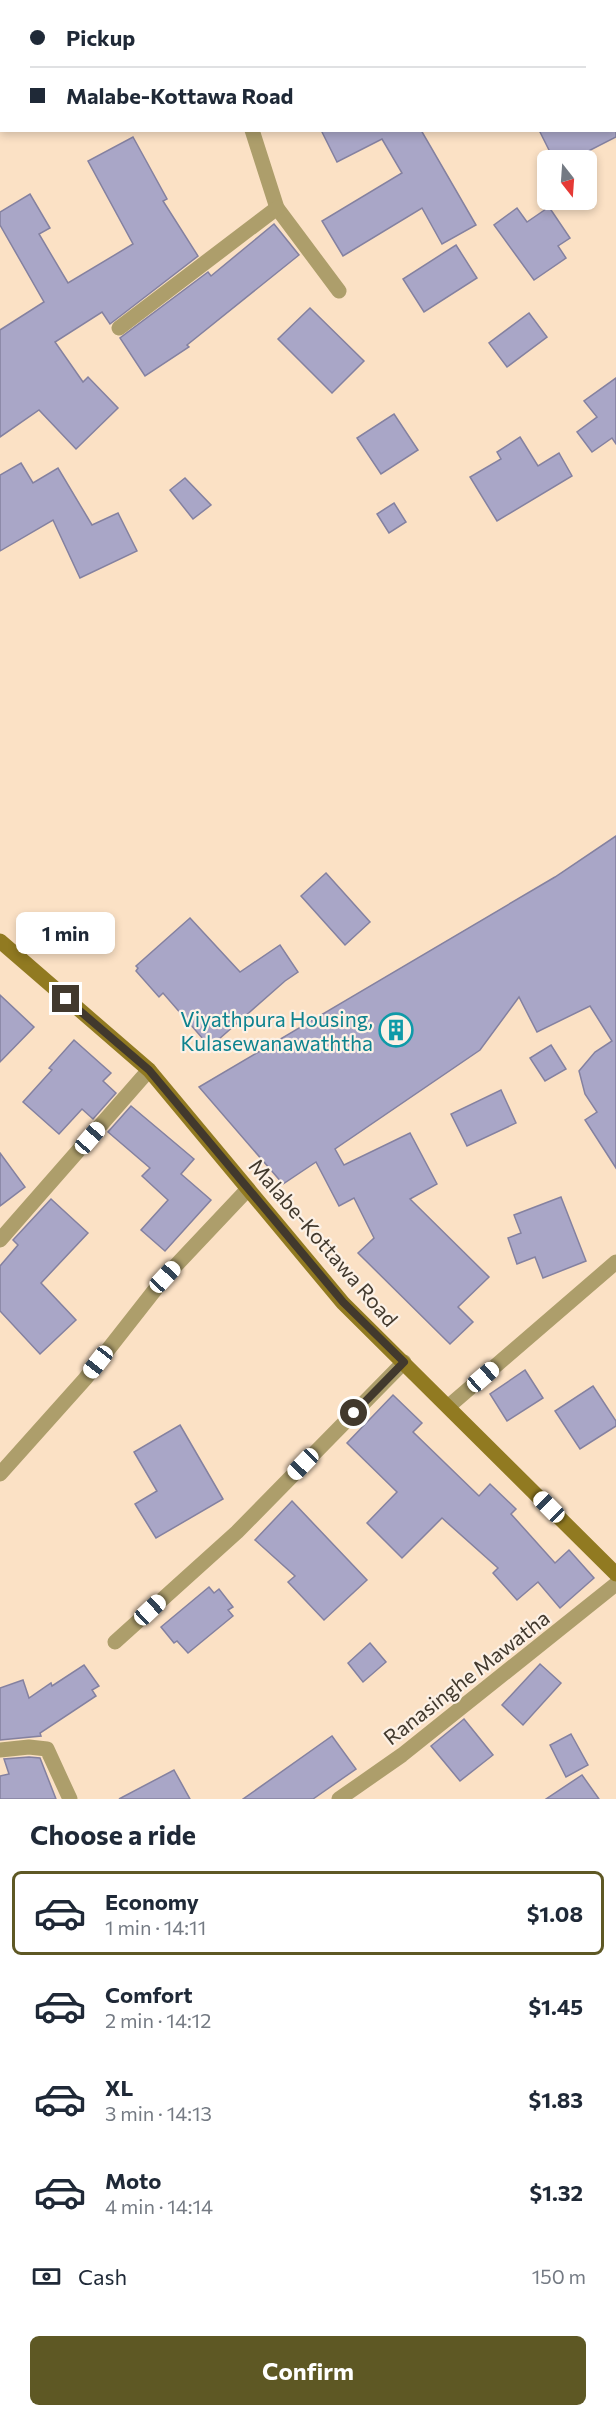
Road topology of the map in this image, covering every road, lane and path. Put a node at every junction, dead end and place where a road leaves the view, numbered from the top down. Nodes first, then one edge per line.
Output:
1 (253, 132) edge
2 (277, 208) junction
3 (339, 291) dead end
4 (119, 328) dead end
5 (0, 941) edge
6 (149, 1070) junction
7 (248, 1189) junction
8 (0, 1240) edge
9 (616, 1262) edge
10 (404, 1362) junction
11 (449, 1406) junction
12 (0, 1474) edge
13 (616, 1574) edge
14 (616, 1584) edge
15 (115, 1642) dead end
16 (0, 1750) edge
17 (70, 1799) edge
18 (339, 1799) edge

1 - 2 street
2 - 3 street
2 - 4 street
5 - 6 main road, Malabe-Kottawa Road
6 - 7 main road, Malabe-Kottawa Road
6 - 8 street
7 - 10 main road, Malabe-Kottawa Road
7 - 12 street
9 - 11 street
10 - 11 main road, Malabe-Kottawa Road
10 - 15 street
11 - 13 main road, Malabe-Kottawa Road
14 - 18 street, Ranasinghe Mawatha
16 - 17 street

